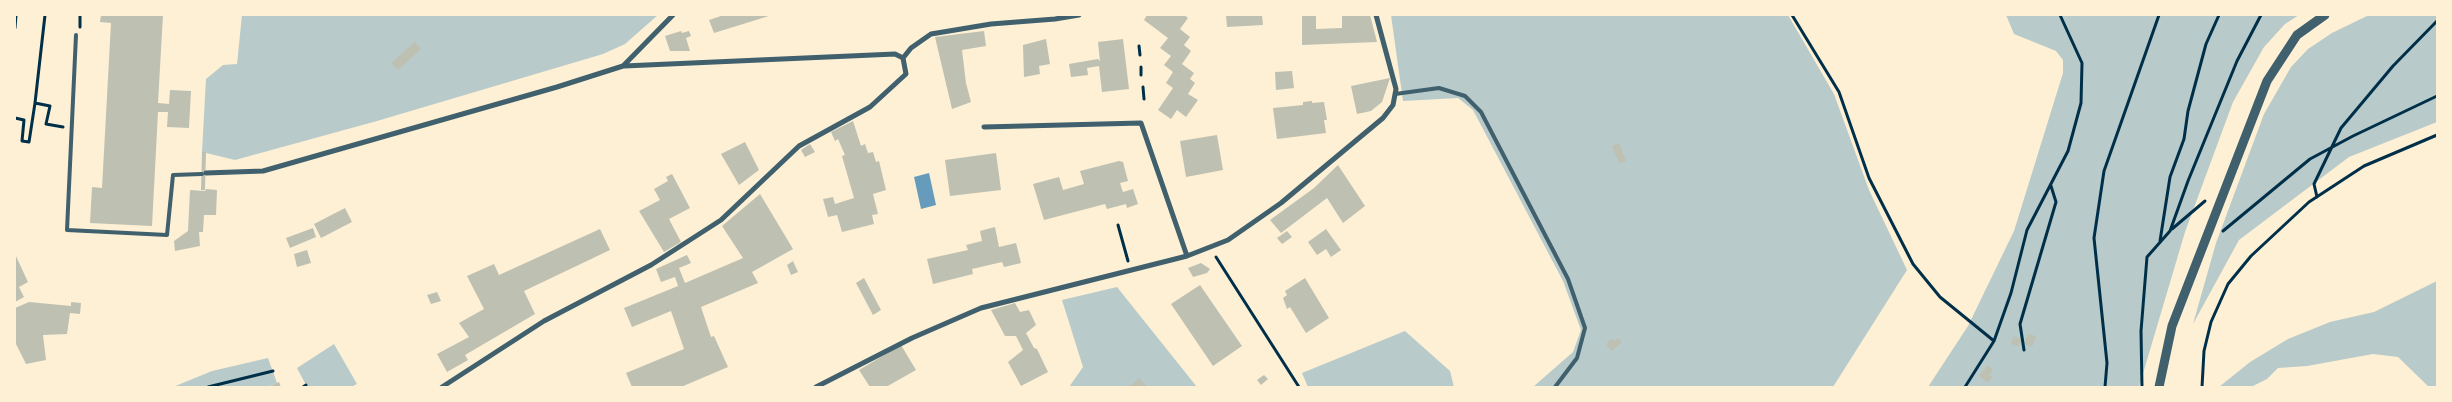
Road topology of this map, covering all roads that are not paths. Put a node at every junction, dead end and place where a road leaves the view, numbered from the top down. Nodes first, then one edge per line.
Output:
1 (673, 15) edge
2 (1079, 15) edge
3 (1376, 15) edge
4 (2325, 15) edge
5 (76, 35) dead end
6 (903, 58) junction
7 (623, 66) junction
8 (1395, 94) junction
9 (984, 126) dead end
10 (204, 174) joint
11 (1187, 256) junction
12 (442, 387) edge
13 (816, 387) edge
14 (1555, 387) edge
15 (2159, 387) edge

1 - 7 street
2 - 6 street
3 - 8 street
4 - 15 street
5 - 10 lane
6 - 7 street
6 - 12 street
7 - 10 street
8 - 11 street
8 - 14 lane
9 - 11 street
11 - 13 street

